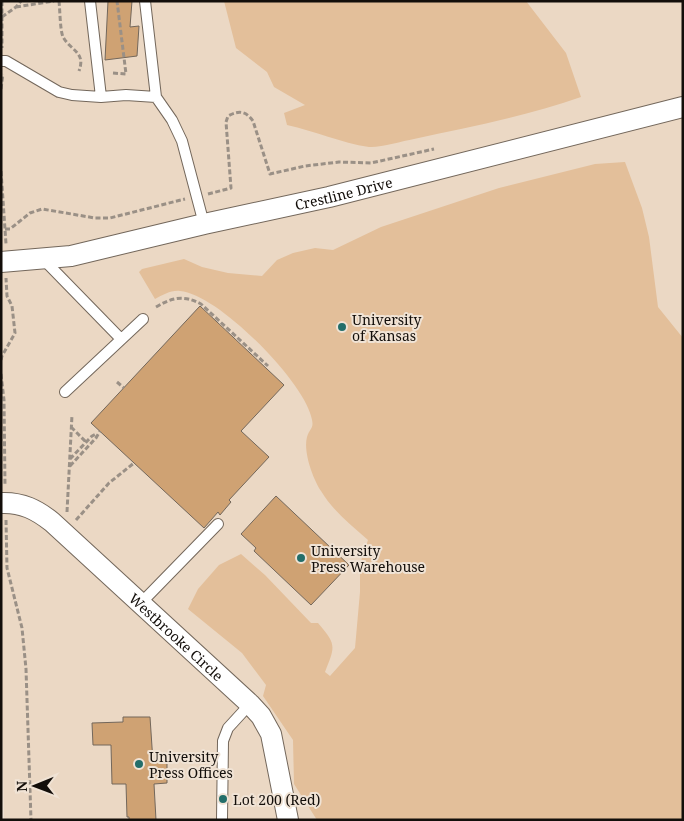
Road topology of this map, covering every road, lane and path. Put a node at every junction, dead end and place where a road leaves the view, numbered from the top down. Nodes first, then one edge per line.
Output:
1 (2, 1) edge
2 (21, 1) edge
3 (52, 1) edge
4 (59, 1) edge
5 (90, 1) edge
6 (118, 1) edge
7 (144, 1) edge
8 (16, 7) junction
9 (2, 17) edge
10 (2, 45) edge
11 (1, 61) edge
12 (79, 71) dead end
13 (113, 73) dead end
14 (3, 74) dead end
15 (1, 89) edge
16 (101, 97) junction
17 (156, 97) junction
18 (683, 107) edge
19 (435, 149) dead end
20 (1, 171) edge
21 (197, 196) junction
22 (204, 224) junction
23 (5, 229) junction
24 (6, 243) dead end
25 (43, 259) junction
26 (1, 262) edge
27 (6, 283) dead end
28 (156, 307) dead end
29 (143, 319) dead end
30 (121, 339) junction
31 (1, 360) edge
32 (268, 366) dead end
33 (1, 374) edge
34 (117, 382) dead end
35 (124, 388) dead end
36 (65, 392) dead end
37 (72, 415) dead end
38 (71, 427) junction
39 (86, 442) junction
40 (70, 459) junction
41 (134, 463) dead end
42 (70, 467) junction
43 (3, 503) edge
44 (62, 520) junction
45 (218, 524) dead end
46 (140, 602) junction
47 (250, 704) junction
48 (30, 820) edge
49 (222, 820) edge
50 (288, 820) edge

1 - 9 path
2 - 8 path
3 - 8 path
4 - 12 path
5 - 16 lane
6 - 13 path
7 - 17 lane
8 - 9 path
9 - 10 path
11 - 16 lane
14 - 15 path
16 - 17 lane
17 - 21 lane
18 - 22 street, Crestline Drive
19 - 21 path
20 - 23 path
21 - 22 lane
21 - 23 path
22 - 25 street, Crestline Drive
23 - 24 path
25 - 26 street, Crestline Drive
25 - 30 lane
27 - 31 path
28 - 32 path
29 - 30 lane
30 - 36 lane
33 - 43 path
34 - 35 path
37 - 38 path
38 - 39 path
38 - 40 path
39 - 40 path
39 - 42 path
40 - 42 path
41 - 44 path
42 - 44 path
43 - 44 street, Westbrooke Circle
43 - 48 path
44 - 46 street, Westbrooke Circle
45 - 46 lane
46 - 47 street, Westbrooke Circle
47 - 49 lane
47 - 50 street, Westbrooke Circle

